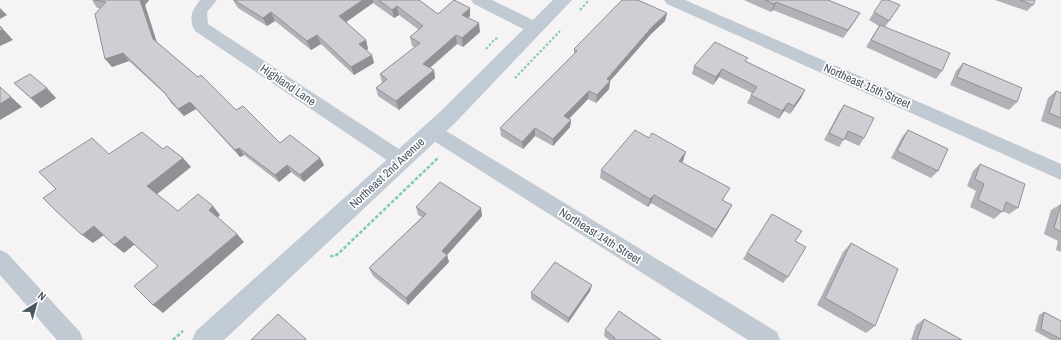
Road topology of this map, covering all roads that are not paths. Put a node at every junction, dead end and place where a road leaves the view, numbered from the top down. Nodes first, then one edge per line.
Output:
1 (209, 0) edge
2 (479, 0) edge
3 (563, 0) edge
4 (672, 0) edge
5 (535, 28) junction
6 (432, 131) junction
7 (401, 160) junction
8 (1061, 172) edge
9 (0, 260) edge
10 (72, 340) edge
11 (205, 340) edge
12 (769, 340) edge

1 - 7 street, Highland Lane
2 - 5 street
3 - 5 street, Northeast 2nd Avenue
4 - 8 street, Northeast 15th Street
5 - 6 street, Northeast 2nd Avenue
6 - 7 street, Northeast 2nd Avenue
6 - 12 street, Northeast 14th Street
7 - 11 street, Northeast 2nd Avenue
9 - 10 street

